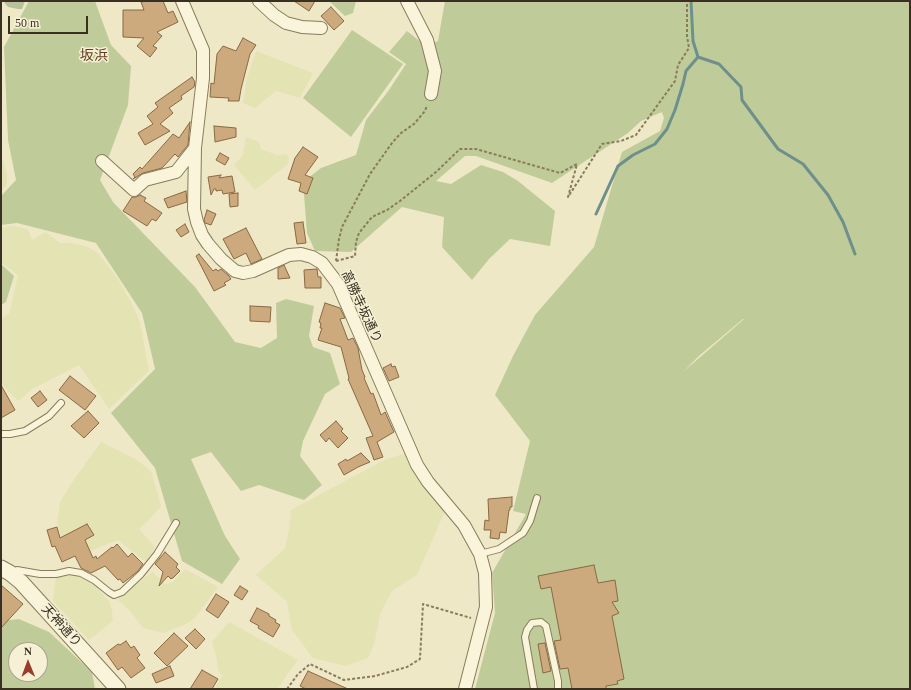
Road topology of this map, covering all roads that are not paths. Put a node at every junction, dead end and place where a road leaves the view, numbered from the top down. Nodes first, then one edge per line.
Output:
1 (182, 1) edge
2 (259, 1) edge
3 (407, 1) edge
4 (320, 28) dead end
5 (431, 94) road end
6 (195, 148) junction
7 (102, 161) dead end
8 (61, 404) dead end
9 (1, 434) edge
10 (537, 498) dead end
11 (176, 523) dead end
12 (480, 554) junction
13 (6, 570) edge
14 (118, 689) edge
15 (465, 689) edge
16 (534, 689) edge
17 (558, 689) edge

1 - 6 street, 高勝寺坂通り
2 - 4 street
3 - 5 street
6 - 7 street
6 - 12 street, 高勝寺坂通り
8 - 9 lane
10 - 12 lane
11 - 13 lane
12 - 15 street, 高勝寺坂通り
13 - 14 street, 天神通り
16 - 17 lane

